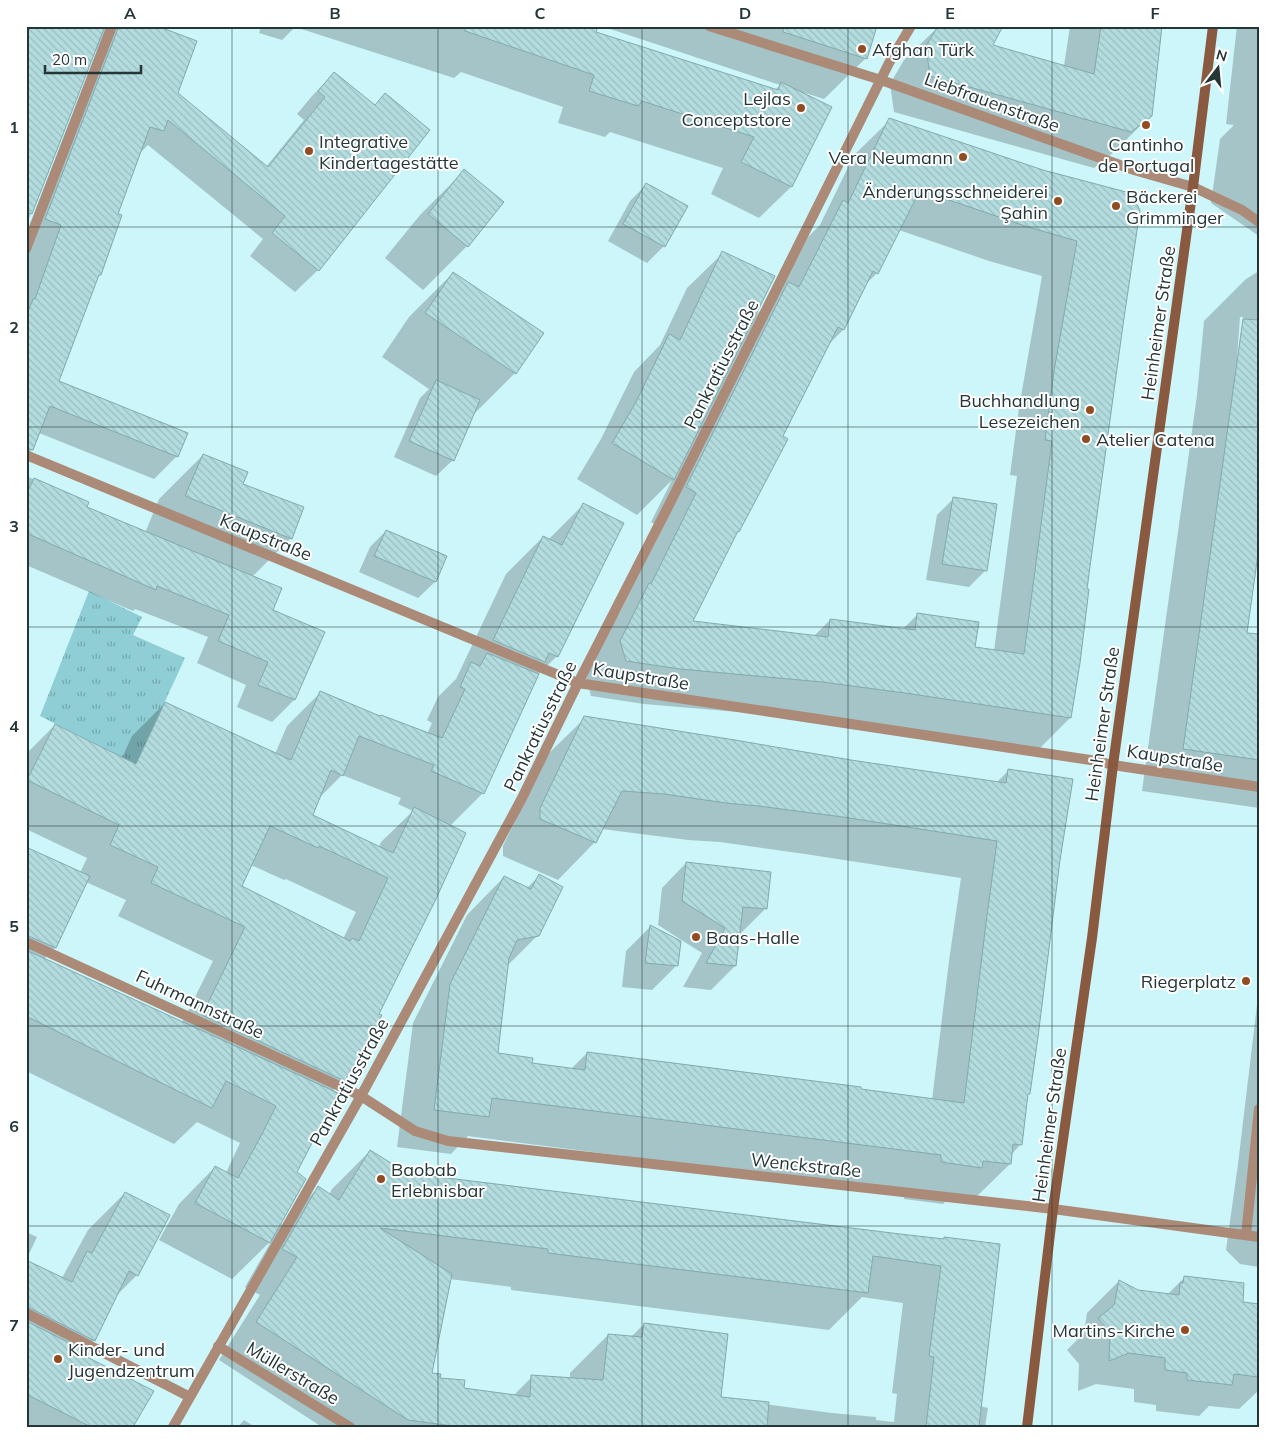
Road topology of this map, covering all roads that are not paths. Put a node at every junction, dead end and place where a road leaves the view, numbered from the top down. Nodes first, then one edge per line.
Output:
1 (112, 26) edge
2 (709, 26) edge
3 (911, 26) edge
4 (1213, 26) edge
5 (881, 80) junction
6 (1193, 188) junction
7 (1259, 222) edge
8 (26, 249) edge
9 (26, 456) edge
10 (578, 683) junction
11 (1113, 765) junction
12 (1259, 787) edge
13 (26, 942) edge
14 (361, 1096) junction
15 (1259, 1109) edge
16 (1053, 1209) junction
17 (1246, 1236) junction
18 (1259, 1237) edge
19 (26, 1313) edge
20 (218, 1346) junction
21 (190, 1397) junction
22 (173, 1427) edge
23 (350, 1427) edge
24 (1027, 1427) edge

1 - 8 street
2 - 5 street, Liebfrauenstraße
3 - 5 street, Pankratiusstraße
4 - 6 street, Heinheimer Straße
5 - 6 street, Liebfrauenstraße
5 - 10 street, Pankratiusstraße
6 - 7 street, Liebfrauenstraße
6 - 11 street, Heinheimer Straße
9 - 10 street, Kaupstraße
10 - 11 street, Kaupstraße
10 - 14 street, Pankratiusstraße
11 - 12 street, Kaupstraße
11 - 16 street, Heinheimer Straße
13 - 14 street, Fuhrmannstraße
14 - 16 street, Wenckstraße
14 - 20 street, Pankratiusstraße
15 - 17 street
16 - 17 street, Wenckstraße
16 - 24 street, Heinheimer Straße
17 - 18 street, Wenckstraße
19 - 21 street
20 - 21 street, Pankratiusstraße
20 - 23 street, Müllerstraße
21 - 22 street, Pankratiusstraße

